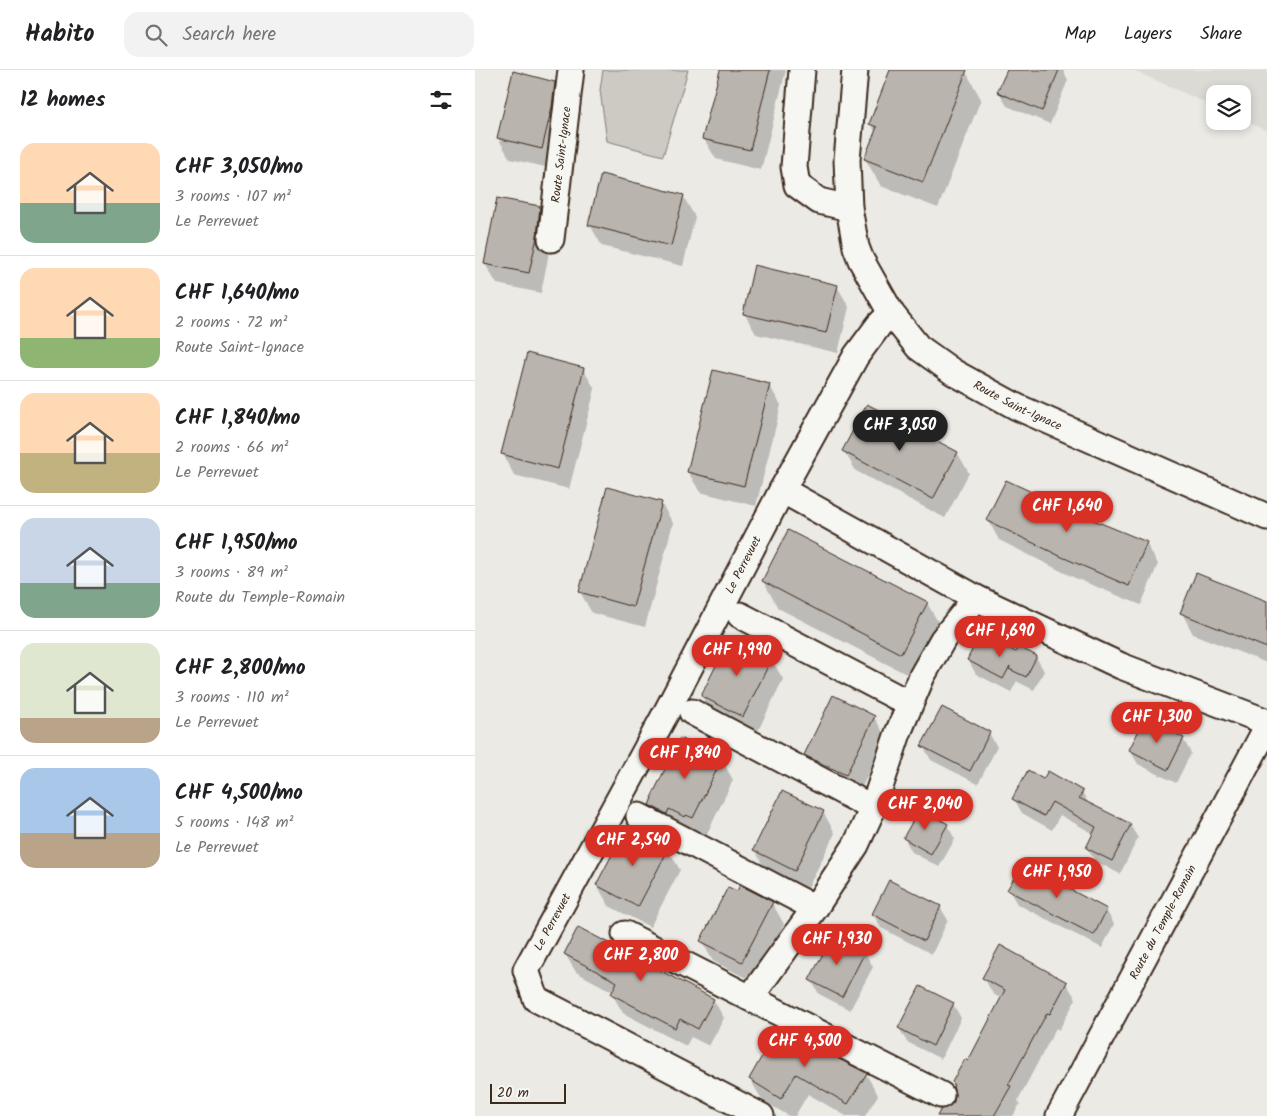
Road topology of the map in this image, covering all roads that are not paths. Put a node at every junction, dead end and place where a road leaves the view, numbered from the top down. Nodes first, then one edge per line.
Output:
1 (571, 70) edge
2 (802, 70) edge
3 (855, 70) edge
4 (849, 208) junction
5 (551, 239) dead end
6 (891, 313) junction
7 (782, 490) junction
8 (1267, 517) edge
9 (976, 598) junction
10 (739, 616) dead end
11 (910, 704) junction
12 (692, 712) dead end
13 (1267, 722) edge
14 (1267, 727) edge
15 (873, 808) junction
16 (639, 816) dead end
17 (815, 908) junction
18 (625, 934) dead end
19 (750, 998) junction
20 (941, 1095) dead end
21 (761, 1116) edge
22 (1059, 1116) edge

1 - 5 street, Route Saint-Ignace
2 - 4 street
3 - 4 street, Route Saint-Ignace
4 - 6 street, Route Saint-Ignace
6 - 7 street, Le Perrevuet
6 - 8 street, Route Saint-Ignace
7 - 9 street
7 - 21 street, Le Perrevuet
9 - 11 street
9 - 13 street
10 - 11 street
11 - 15 street
12 - 15 street
14 - 22 street, Route du Temple-Romain
15 - 17 street
16 - 17 street
17 - 19 street
18 - 19 street
19 - 20 street

